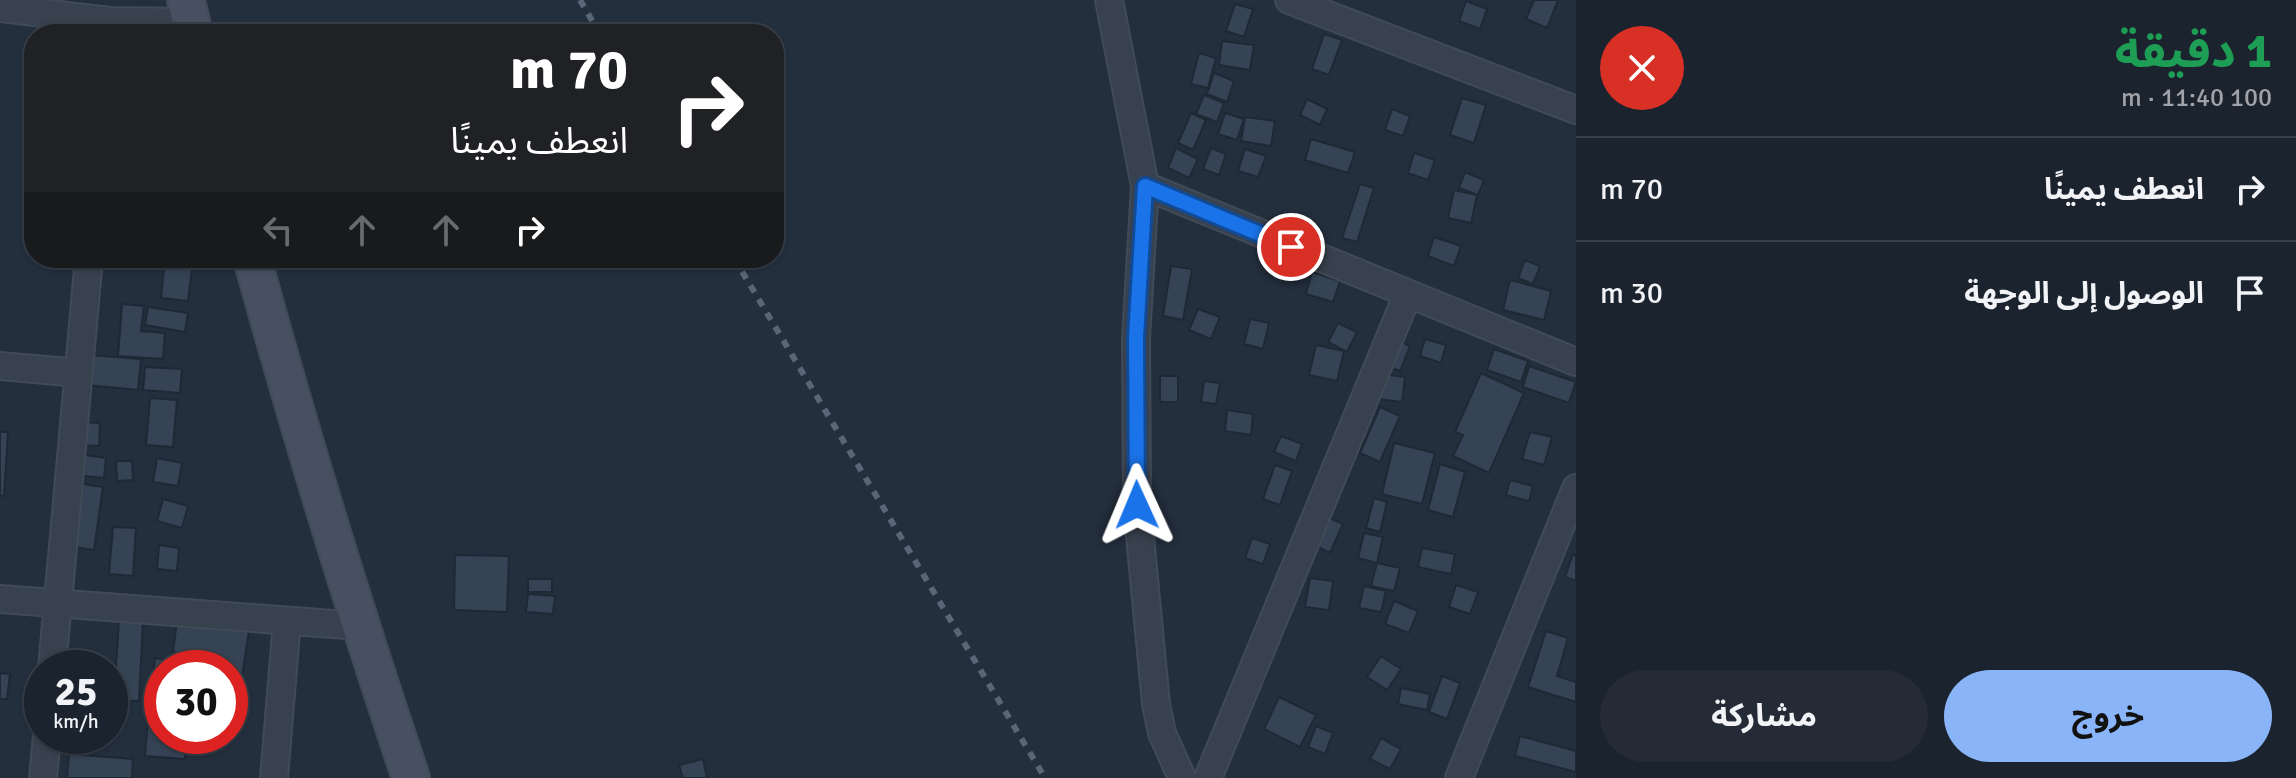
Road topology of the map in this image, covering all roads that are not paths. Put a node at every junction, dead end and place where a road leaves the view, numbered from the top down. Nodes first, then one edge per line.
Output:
1 (1109, 0) edge
2 (1289, 0) edge
3 (0, 8) edge
4 (191, 19) edge
5 (88, 24) edge
6 (146, 24) edge
7 (1576, 110) edge
8 (1145, 186) junction
9 (88, 268) edge
10 (255, 268) edge
11 (1407, 296) junction
12 (1576, 362) edge
13 (0, 366) edge
14 (79, 373) junction
15 (1576, 488) edge
16 (0, 599) edge
17 (57, 603) junction
18 (287, 621) junction
19 (359, 626) junction
20 (53, 650) edge
21 (45, 754) edge
22 (43, 778) edge
23 (274, 778) edge
24 (411, 778) edge
25 (1182, 778) edge
26 (1208, 778) edge
27 (1459, 778) edge

1 - 8 street
2 - 7 street
3 - 5 street
4 - 6 street
8 - 11 street
8 - 25 street
9 - 14 street
10 - 19 main road
11 - 12 street
11 - 26 street
13 - 14 street
14 - 17 street
15 - 27 street
16 - 17 street
17 - 18 street
17 - 20 street
18 - 19 street
18 - 23 street
19 - 24 main road
21 - 22 street

